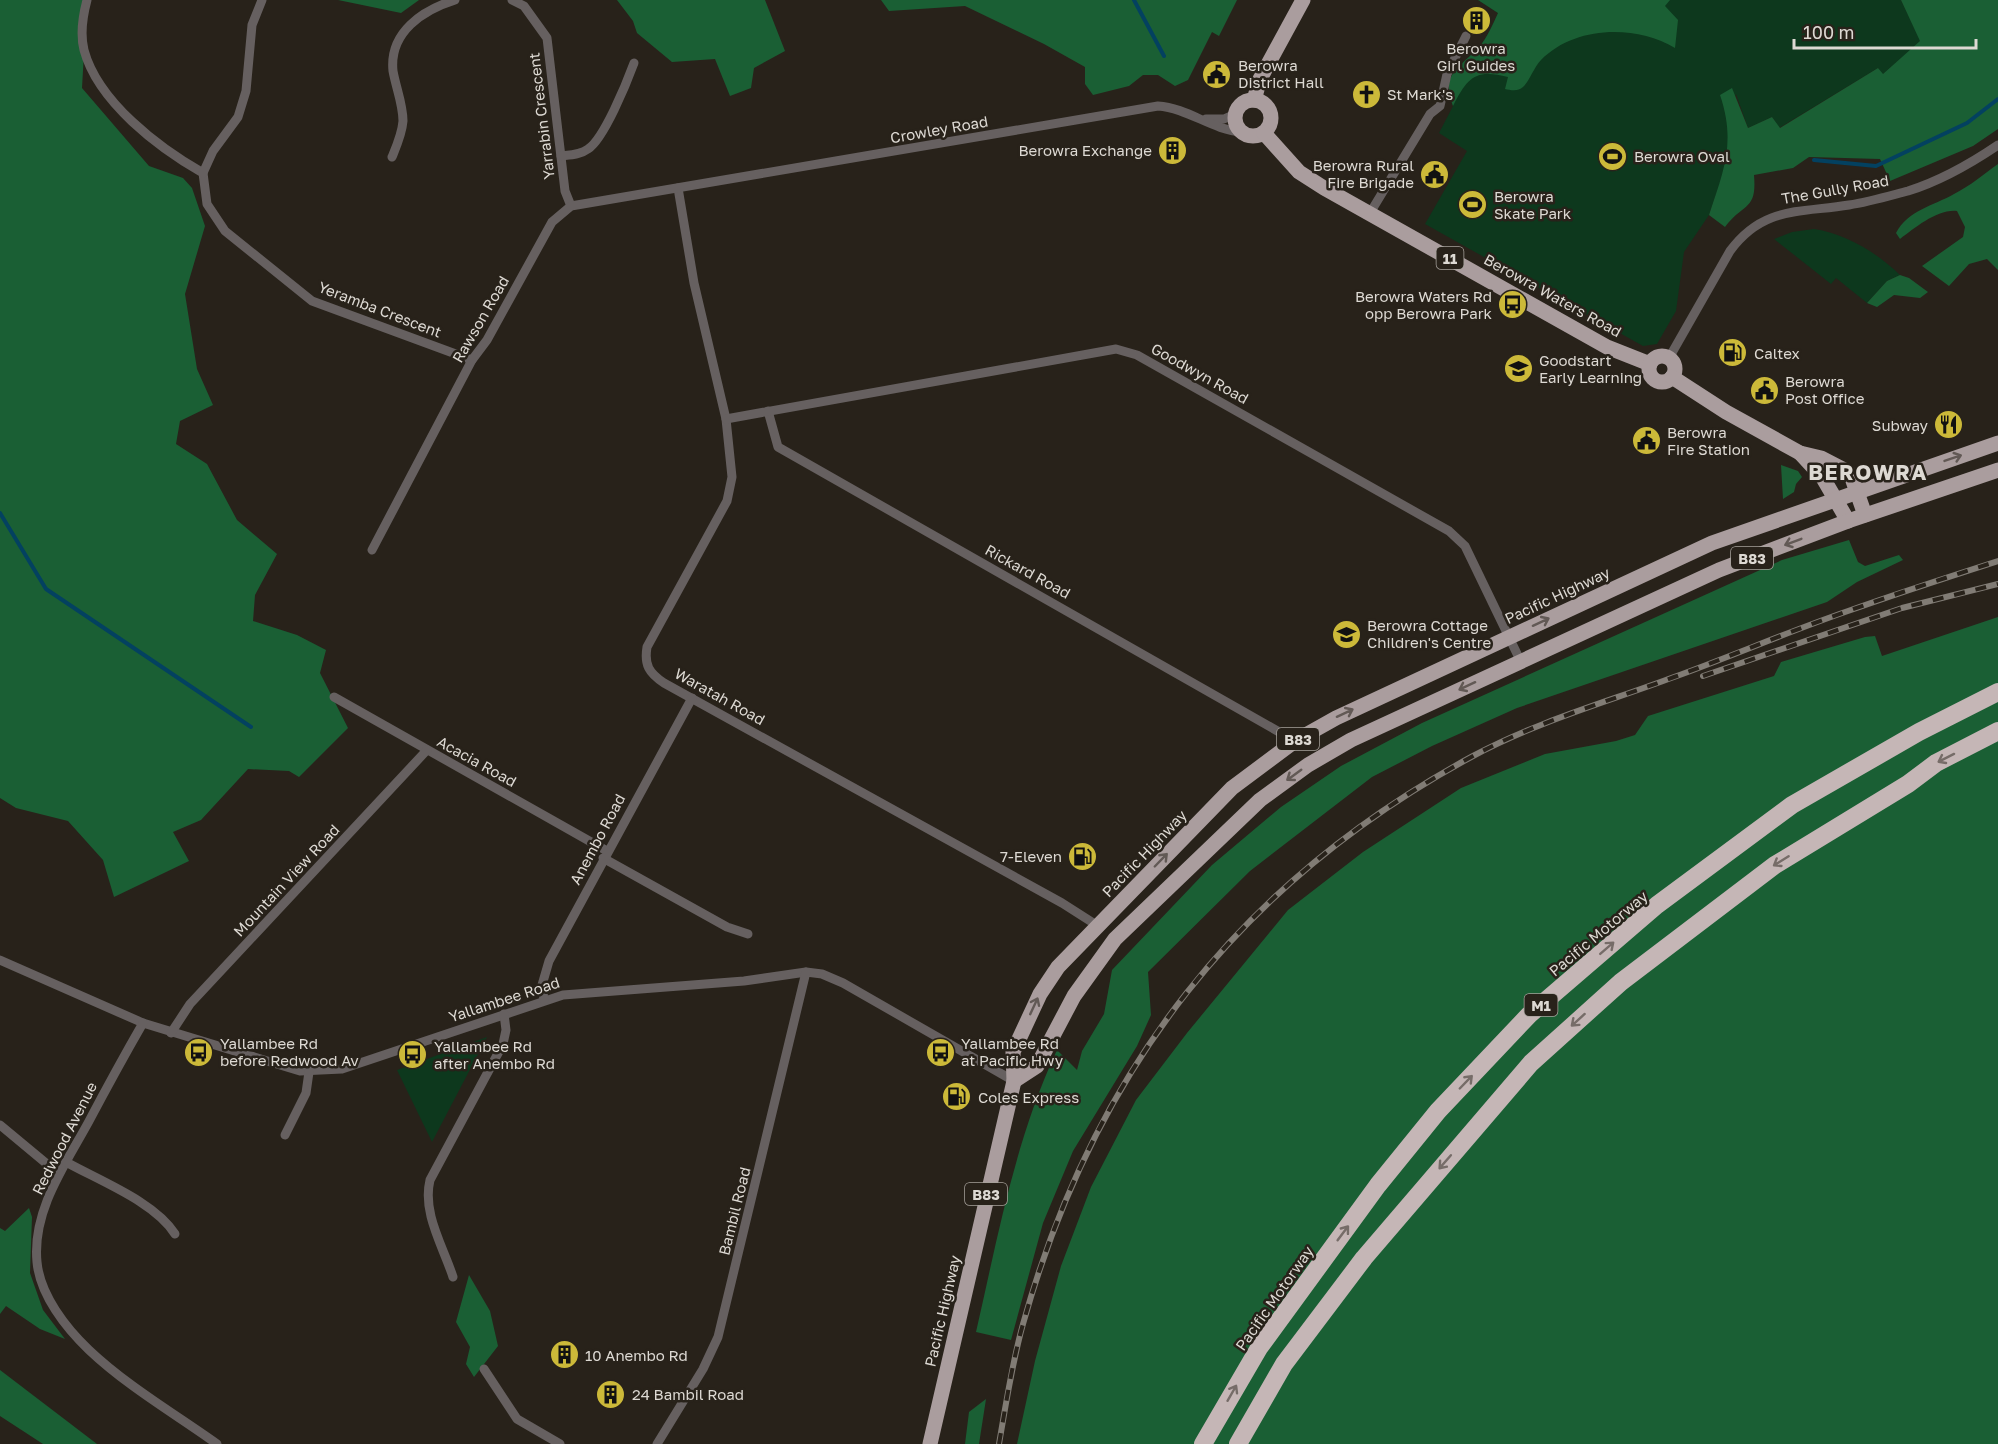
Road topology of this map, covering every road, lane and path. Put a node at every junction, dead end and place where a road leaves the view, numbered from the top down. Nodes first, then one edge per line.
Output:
1 (87, 0) edge
2 (262, 0) edge
3 (455, 0) edge
4 (512, 0) edge
5 (1303, 0) edge
6 (1466, 36) dead end
7 (634, 63) dead end
8 (1254, 100) junction
9 (1235, 114) junction
10 (1203, 119) junction
11 (1242, 132) junction
12 (1264, 133) junction
13 (1998, 145) edge
14 (561, 156) junction
15 (392, 157) dead end
16 (203, 173) junction
17 (678, 188) junction
18 (571, 206) junction
19 (1370, 213) junction
20 (1669, 358) junction
21 (472, 360) junction
22 (1650, 364) junction
23 (1672, 377) junction
24 (768, 411) junction
25 (726, 419) junction
26 (1998, 443) edge
27 (1800, 453) junction
28 (1998, 470) edge
29 (1857, 491) junction
30 (1836, 499) junction
31 (1865, 515) junction
32 (1848, 521) junction
33 (372, 550) dead end
34 (1508, 638) junction
35 (1521, 662) junction
36 (1998, 692) edge
37 (334, 697) dead end
38 (692, 698) junction
39 (1998, 731) edge
40 (1295, 741) junction
41 (427, 750) junction
42 (605, 855) junction
43 (1098, 926) junction
44 (748, 934) dead end
45 (0, 960) edge
46 (806, 972) junction
47 (544, 1000) junction
48 (504, 1014) junction
49 (143, 1023) junction
50 (171, 1033) junction
51 (309, 1072) junction
52 (1014, 1081) junction
53 (0, 1125) edge
54 (285, 1135) dead end
55 (66, 1162) junction
56 (59, 1174) junction
57 (175, 1234) dead end
58 (453, 1277) dead end
59 (484, 1369) dead end
60 (218, 1444) edge
61 (560, 1444) edge
62 (657, 1444) edge
63 (930, 1444) edge
64 (1203, 1444) edge
65 (1238, 1444) edge

1 - 16 street
2 - 16 street
3 - 15 street
4 - 14 street, Yarrabin Crescent
5 - 8 main road
6 - 19 street
7 - 14 street
8 - 9 main road
8 - 12 main road
9 - 10 street, Crowley Road
9 - 11 main road
10 - 11 street, Crowley Road
10 - 17 street, Crowley Road
11 - 12 main road
12 - 19 main road, Berowra Waters Road / 11
13 - 20 street, The Gully Road
14 - 18 street, Yarrabin Crescent
16 - 21 street, Yeramba Crescent
17 - 18 street
17 - 25 street, Waratah Road
18 - 21 street, Rawson Road
19 - 22 main road, Berowra Waters Road / 11
20 - 22 main road
20 - 23 main road
21 - 33 street, Rawson Road
22 - 23 main road, 11
23 - 27 main road, 11
24 - 25 street, Goodwyn Road
24 - 34 street, Goodwyn Road
24 - 40 street, Rickard Road
25 - 38 street, Waratah Road
29 -> 26 main road, Pacific Highway / B83
27 - 29 main road, 11
27 - 30 main road, 11
28 - 31 main road, B83
29 - 30 main road, Pacific Highway / B83
29 - 31 main road, 11
30 - 32 main road, 11
34 -> 30 main road, Pacific Highway / B83
31 - 32 main road, B83
32 -> 35 main road, B83
34 - 35 street, Goodwyn Road
40 -> 34 main road, Pacific Highway / B83
35 -> 52 main road, B83
64 -> 36 highway, Pacific Motorway / M1
37 - 41 street, Acacia Road
38 - 42 street, Anembo Road
38 - 43 street, Waratah Road
39 -> 65 highway, M1
43 -> 40 main road, Pacific Highway / B83
41 - 42 street, Acacia Road
41 - 50 street, Mountain View Road
42 - 44 street, Acacia Road
42 - 47 street, Anembo Road
52 -> 43 main road, Pacific Highway / B83
45 - 49 street, Yallambee Road
46 - 47 street, Yallambee Road
46 - 52 street, Yallambee Road
46 - 62 street, Bambil Road
47 - 48 street, Yallambee Road
48 - 51 street, Yallambee Road
48 - 58 street
49 - 50 street, Yallambee Road
49 - 55 street, Redwood Avenue
50 - 51 street, Yallambee Road
51 - 54 street
52 - 63 main road, Pacific Highway / B83
53 - 56 street
55 - 56 street, Redwood Avenue
55 - 57 street
56 - 60 street, Redwood Avenue
59 - 61 street

